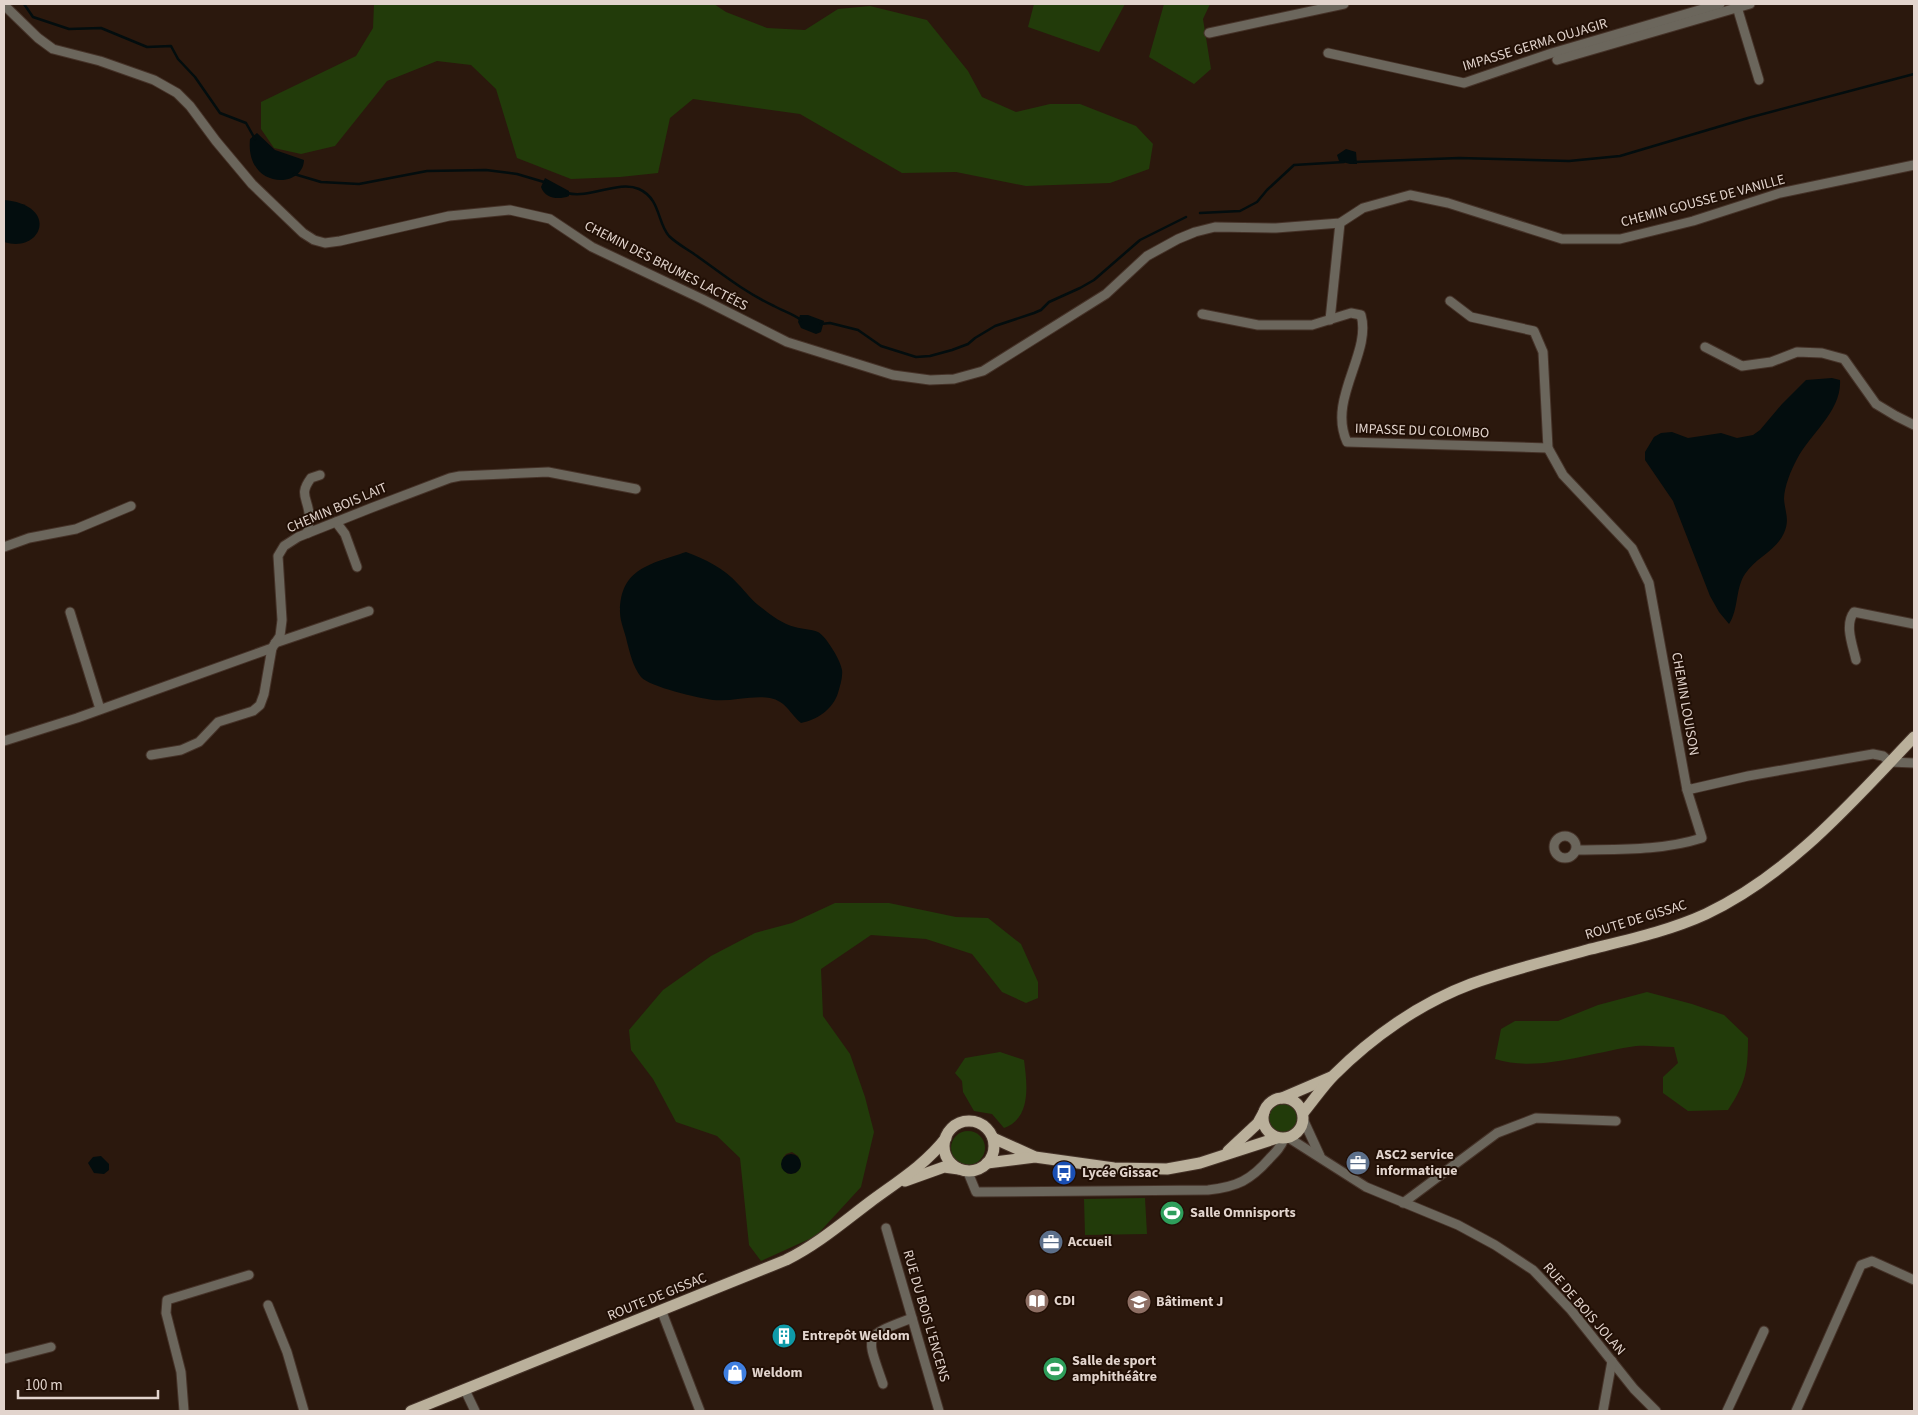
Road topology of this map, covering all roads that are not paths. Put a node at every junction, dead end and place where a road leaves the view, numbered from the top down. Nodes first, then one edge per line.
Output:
1 (1344, 4) edge
2 (1720, 4) edge
3 (1750, 4) edge
4 (4, 5) edge
5 (1737, 8) junction
6 (1208, 33) dead end
7 (1328, 53) dead end
8 (1557, 60) dead end
9 (1759, 80) dead end
10 (1914, 165) edge
11 (1340, 223) junction
12 (1450, 301) dead end
13 (1202, 314) dead end
14 (1330, 320) junction
15 (1705, 347) dead end
16 (954, 379) joint
17 (1914, 425) edge
18 (1548, 448) junction
19 (320, 475) dead end
20 (636, 489) dead end
21 (131, 506) dead end
22 (336, 522) junction
23 (308, 533) junction
24 (4, 547) edge
25 (358, 567) dead end
26 (369, 611) dead end
27 (70, 612) dead end
28 (1914, 624) edge
29 (274, 646) junction
30 (1856, 660) dead end
31 (100, 710) junction
32 (1914, 737) edge
33 (4, 742) edge
34 (151, 755) dead end
35 (1890, 762) junction
36 (1914, 763) edge
37 (1686, 790) junction
38 (1576, 850) dead end
39 (1333, 1076) junction
40 (1282, 1098) junction
41 (1264, 1112) junction
42 (1303, 1116) junction
43 (1616, 1121) dead end
44 (946, 1138) junction
45 (993, 1138) junction
46 (1283, 1138) junction
47 (1224, 1155) junction
48 (1320, 1156) junction
49 (1035, 1157) junction
50 (987, 1163) junction
51 (964, 1170) junction
52 (899, 1182) junction
53 (1402, 1203) junction
54 (886, 1228) dead end
55 (249, 1275) dead end
56 (1914, 1280) edge
57 (268, 1305) dead end
58 (662, 1312) junction
59 (912, 1318) junction
60 (1764, 1331) dead end
61 (51, 1347) dead end
62 (4, 1359) edge
63 (1612, 1361) junction
64 (883, 1384) dead end
65 (465, 1390) junction
66 (184, 1411) edge
67 (304, 1411) edge
68 (411, 1411) edge
69 (475, 1411) edge
70 (700, 1411) edge
71 (939, 1411) edge
72 (1602, 1411) edge
73 (1656, 1411) edge
74 (1727, 1411) edge
75 (1796, 1411) edge

1 - 6 street
2 - 7 street, IMPASSE GERMA OUJAGIR
3 - 5 street
4 - 16 street, CHEMIN DES BRUMES LACTÉES
5 - 8 street
5 - 9 street
10 - 11 street, CHEMIN GOUSSE DE VANILLE
11 - 14 street
11 - 16 street, CHEMIN GOUSSE DE VANILLE
12 - 18 street
13 - 14 street, IMPASSE DU COLOMBO
14 - 18 street, IMPASSE DU COLOMBO
15 - 17 street
18 - 37 street, CHEMIN LOUISON
19 - 23 street
20 - 22 street, CHEMIN BOIS LAIT
21 - 24 street
22 - 23 street, CHEMIN BOIS LAIT
22 - 25 street
23 - 29 street, CHEMIN BOIS LAIT
26 - 29 street
27 - 31 street
28 - 30 street
29 - 31 street
29 - 34 street, CHEMIN BOIS LAIT
31 - 33 street
32 - 35 main road, ROUTE DE GISSAC
35 - 36 street
35 - 37 street
35 - 39 main road, ROUTE DE GISSAC
37 - 38 street, CHEMIN LOUISON
39 - 40 main road, ROUTE DE GISSAC
39 - 42 main road, ROUTE DE GISSAC
40 - 41 main road
40 - 42 main road
41 - 46 main road
41 - 47 main road
42 - 46 main road
42 - 48 street, RUE DE BOIS JOLAN
43 - 53 street
44 - 45 main road
44 - 51 main road
44 - 52 main road, ROUTE DE GISSAC
45 - 49 main road
45 - 50 main road
46 - 47 main road
46 - 48 street, RUE DE BOIS JOLAN
46 - 51 street
47 - 49 main road
48 - 53 street, RUE DE BOIS JOLAN
49 - 50 main road
50 - 51 main road
51 - 52 main road, ROUTE DE GISSAC
52 - 58 main road, ROUTE DE GISSAC
53 - 63 street, RUE DE BOIS JOLAN
54 - 59 street, RUE DU BOIS L'ENCENS
55 - 66 street
56 - 75 street
57 - 67 street
58 - 65 main road, ROUTE DE GISSAC
58 - 70 street
59 - 64 street
59 - 71 street, RUE DU BOIS L'ENCENS
60 - 74 street
61 - 62 street
63 - 72 street
63 - 73 street, RUE DE BOIS JOLAN
65 - 68 main road, ROUTE DE GISSAC
65 - 69 street

